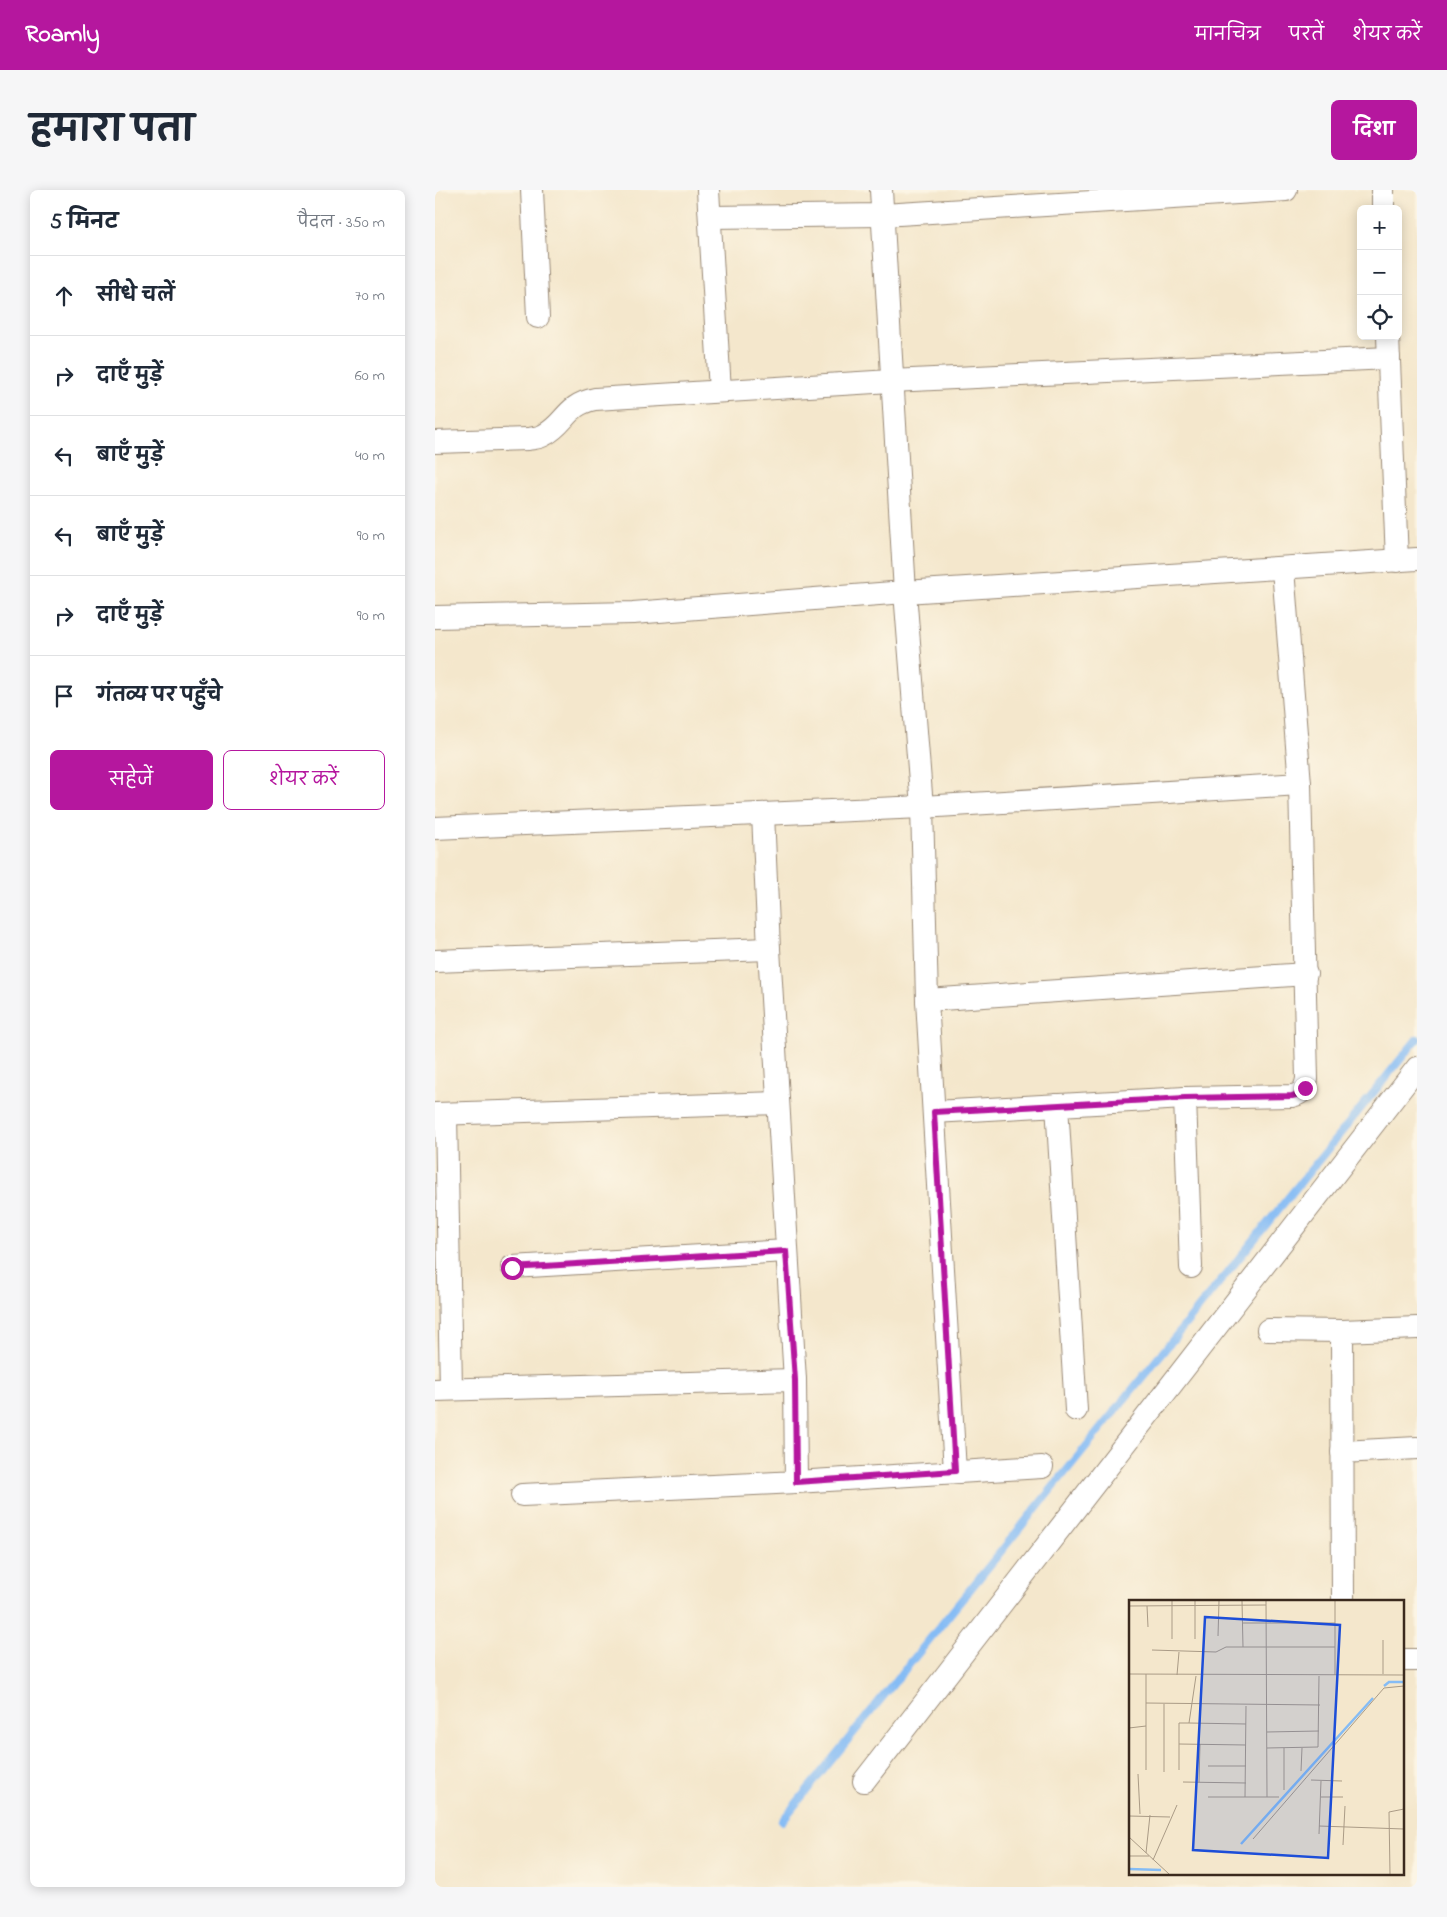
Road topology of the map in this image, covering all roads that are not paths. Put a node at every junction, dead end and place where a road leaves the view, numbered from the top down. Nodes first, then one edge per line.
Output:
1 (532, 190) edge
2 (708, 190) edge
3 (881, 190) edge
4 (1286, 190) edge
5 (1383, 190) edge
6 (1383, 205) edge
7 (883, 215) junction
8 (711, 218) junction
9 (538, 317) dead end
10 (1388, 347) edge
11 (891, 381) junction
12 (720, 391) junction
13 (435, 442) edge
14 (1407, 560) edge
15 (1283, 569) junction
16 (905, 592) junction
17 (435, 617) edge
18 (1300, 784) junction
19 (922, 807) junction
20 (763, 814) junction
21 (435, 828) edge
22 (769, 949) junction
23 (435, 961) edge
24 (1306, 974) junction
25 (927, 1000) junction
26 (1417, 1068) edge
27 (1185, 1098) junction
28 (778, 1103) junction
29 (1057, 1105) junction
30 (934, 1112) junction
31 (440, 1114) edge
32 (786, 1251) junction
33 (1191, 1266) dead end
34 (512, 1268) dead end
35 (1417, 1328) edge
36 (1268, 1330) dead end
37 (1342, 1331) junction
38 (795, 1380) junction
39 (443, 1389) edge
40 (1076, 1410) dead end
41 (1417, 1448) edge
42 (1342, 1452) junction
43 (1042, 1467) dead end
44 (955, 1471) junction
45 (796, 1482) junction
46 (522, 1495) dead end
47 (1343, 1600) edge
48 (1404, 1660) edge
49 (1417, 1660) edge
50 (864, 1781) dead end

1 - 9 street
2 - 8 street
3 - 7 street
4 - 7 street
5 - 6 street
7 - 8 street
7 - 11 street
8 - 12 street
10 - 11 street
10 - 14 street
11 - 12 street
11 - 16 street
12 - 13 street
14 - 15 street
15 - 16 street
15 - 18 street
16 - 17 street
16 - 19 street
18 - 19 street
18 - 24 street
19 - 20 street
19 - 25 street
20 - 21 street
20 - 22 street
22 - 23 street
22 - 28 street
24 - 25 street
24 - 27 street
25 - 30 street
26 - 50 street
27 - 29 street
27 - 33 street
28 - 31 street
28 - 32 street
29 - 30 street
29 - 40 street
30 - 44 street
31 - 39 street
32 - 34 street
32 - 38 street
35 - 37 street
36 - 37 street
37 - 42 street
38 - 39 street
38 - 45 street
41 - 42 street
42 - 47 street
43 - 44 street
44 - 45 street
45 - 46 street
48 - 49 street

